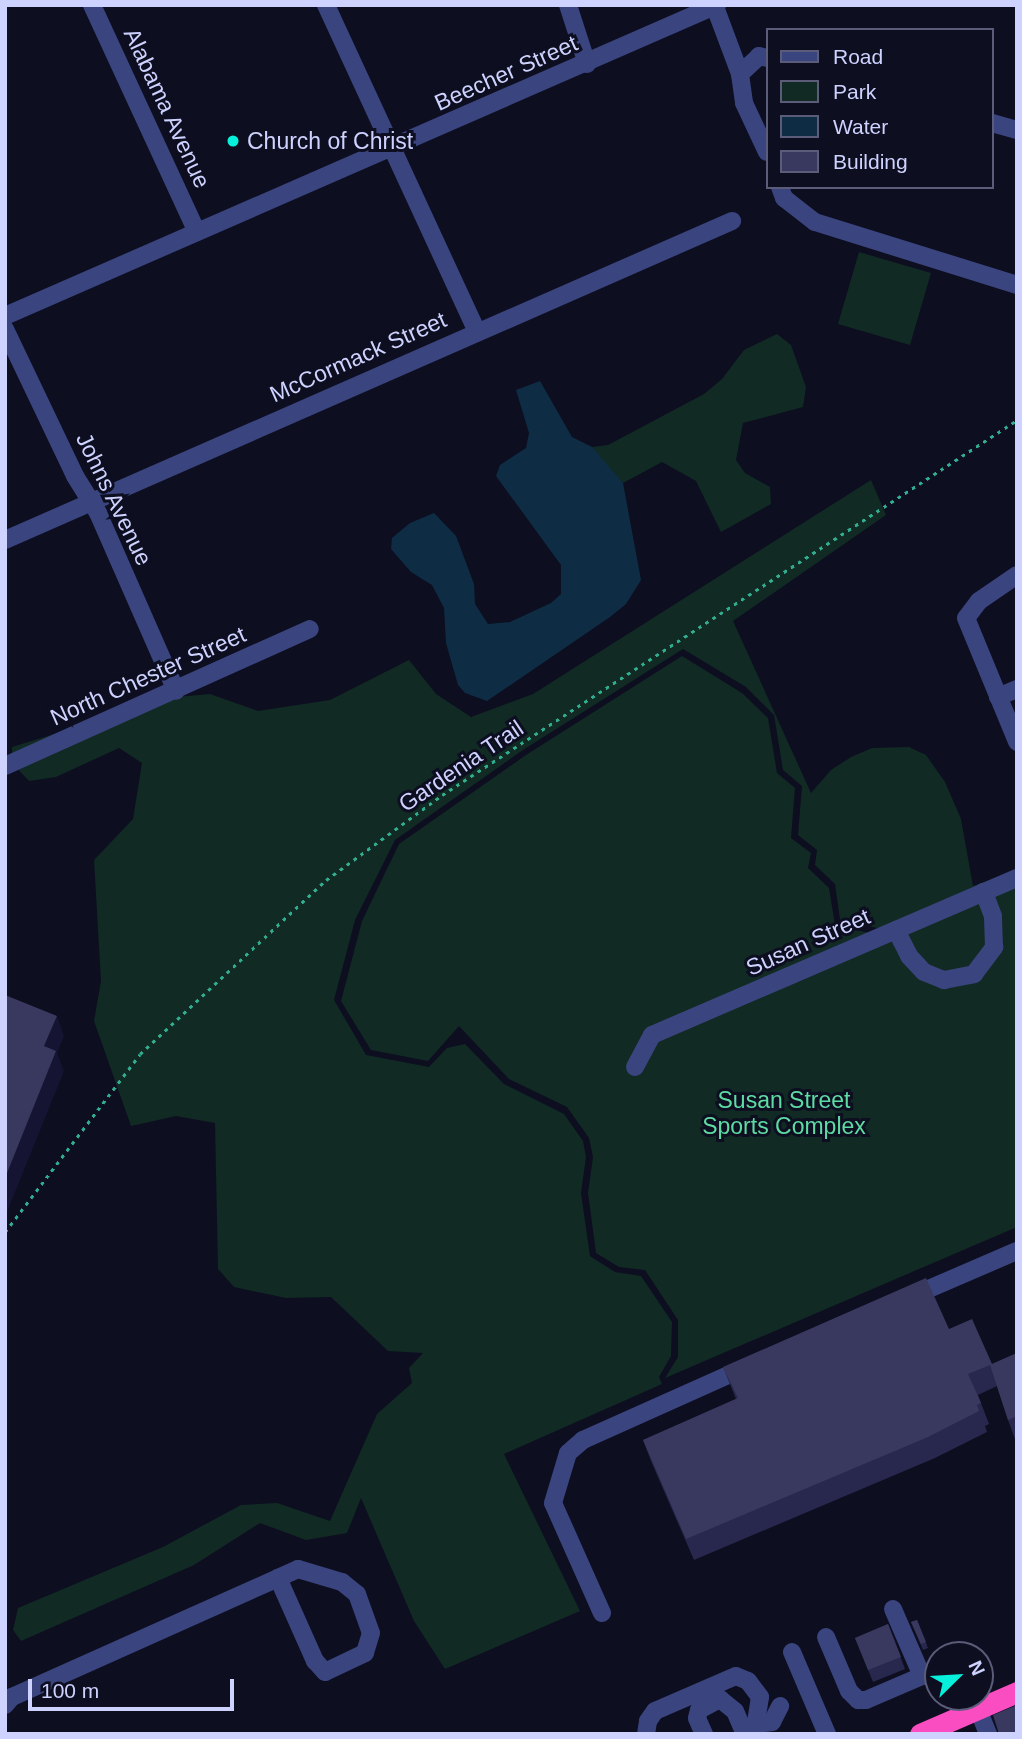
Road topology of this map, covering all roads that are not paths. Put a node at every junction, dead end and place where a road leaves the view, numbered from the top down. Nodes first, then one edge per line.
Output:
1 (93, 5) edge
2 (326, 5) edge
3 (568, 5) edge
4 (716, 6) edge
5 (726, 37) junction
6 (764, 57) edge
7 (587, 64) junction
8 (740, 74) junction
9 (994, 124) edge
10 (1017, 130) edge
11 (766, 148) edge
12 (392, 149) junction
13 (781, 189) edge
14 (732, 221) dead end
15 (197, 232) junction
16 (1017, 285) edge
17 (5, 316) edge
18 (5, 329) edge
19 (478, 332) junction
20 (90, 502) junction
21 (5, 540) edge
22 (1017, 575) edge
23 (310, 629) dead end
24 (1017, 689) edge
25 (176, 691) junction
26 (998, 697) junction
27 (1017, 742) edge
28 (5, 766) edge
29 (1017, 878) edge
30 (984, 892) junction
31 (896, 930) junction
32 (635, 1067) dead end
33 (1017, 1251) edge
34 (892, 1304) edge
35 (767, 1358) edge
36 (278, 1578) junction
37 (893, 1609) dead end
38 (602, 1613) dead end
39 (827, 1637) dead end
40 (792, 1652) dead end
41 (924, 1662) edge
42 (924, 1674) edge
43 (1017, 1692) edge
44 (994, 1702) edge
45 (5, 1705) edge
46 (780, 1706) dead end
47 (975, 1711) edge
48 (979, 1711) edge
49 (945, 1729) edge
50 (751, 1731) edge
51 (646, 1734) edge
52 (704, 1734) edge
53 (827, 1734) edge
54 (920, 1734) edge
55 (989, 1734) edge

1 - 15 street, Alabama Avenue
2 - 12 street
3 - 7 street
4 - 5 street
4 - 7 street, Beecher Street
5 - 6 street
5 - 8 street
6 - 8 street
7 - 12 street, Beecher Street
8 - 11 street
9 - 10 street
12 - 15 street, Beecher Street
12 - 19 street
13 - 16 street
14 - 19 street, McCormack Street
15 - 17 street, Beecher Street
18 - 20 street, Johns Avenue
19 - 20 street, McCormack Street
20 - 21 street, McCormack Street
20 - 25 street, Johns Avenue
22 - 26 street
23 - 25 street, North Chester Street
24 - 26 street
25 - 28 street, North Chester Street
26 - 27 street
29 - 30 street, Susan Street
30 - 31 street, Susan Street
30 - 31 street
31 - 32 street, Susan Street
33 - 34 street
35 - 38 street
36 - 36 street
36 - 45 street
37 - 41 street
39 - 42 street
40 - 53 street
43 - 44 highway
46 - 50 street
47 - 49 highway
48 - 55 street
49 - 54 highway
50 - 51 street
50 - 52 street

